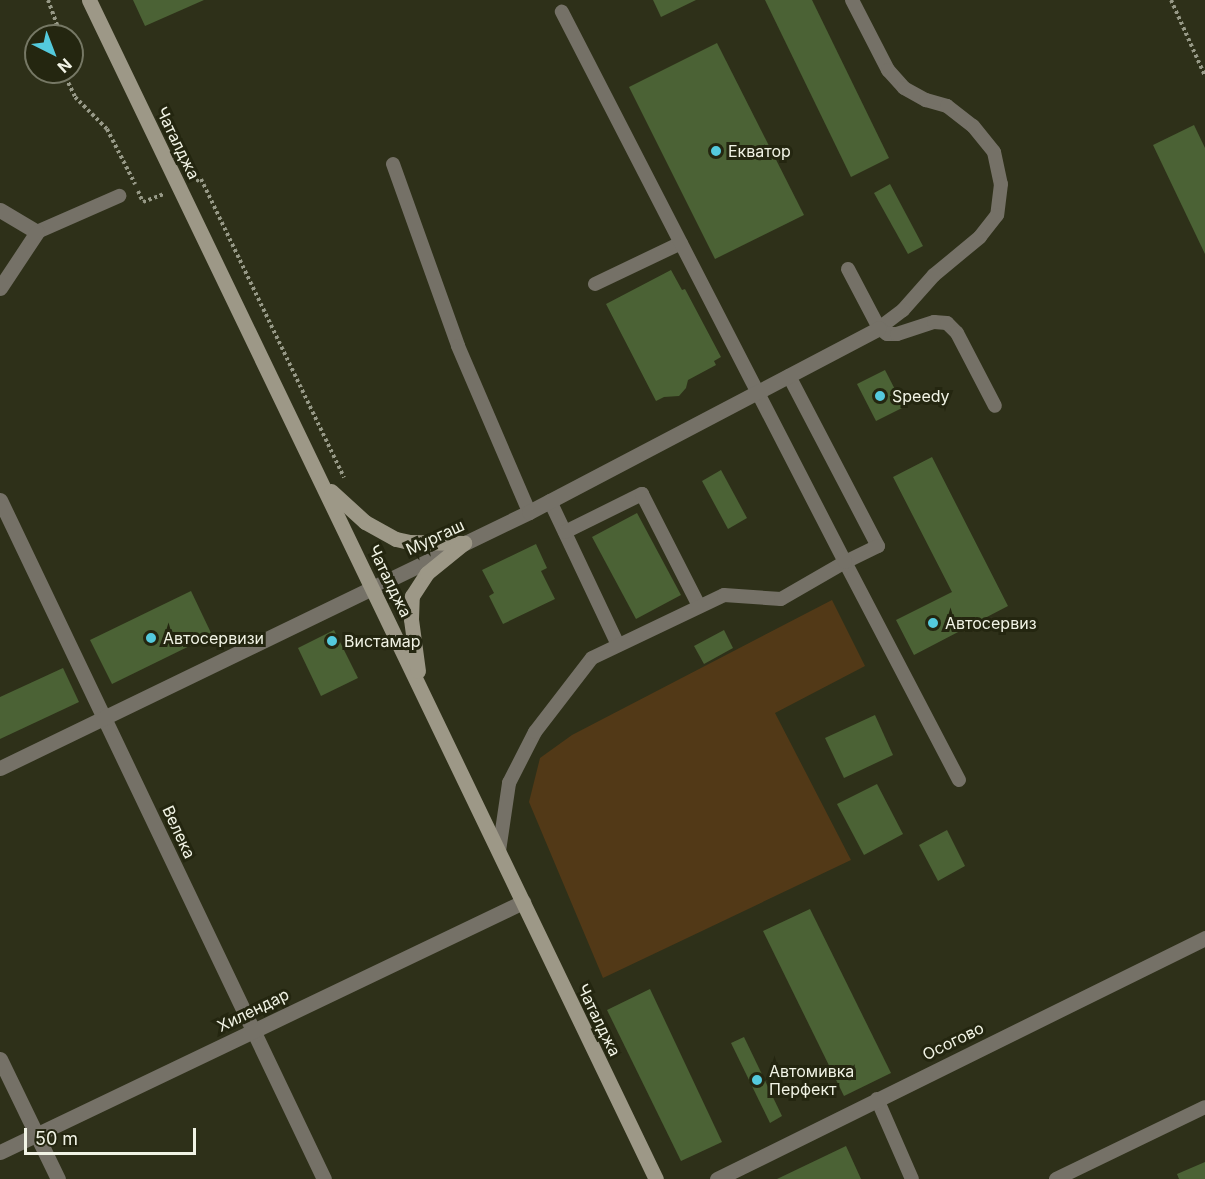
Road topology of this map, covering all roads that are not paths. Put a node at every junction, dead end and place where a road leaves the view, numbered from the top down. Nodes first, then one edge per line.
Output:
1 (89, 0) edge
2 (852, 0) edge
3 (562, 12) dead end
4 (393, 164) dead end
5 (119, 196) dead end
6 (0, 210) edge
7 (37, 232) junction
8 (681, 243) junction
9 (848, 269) dead end
10 (595, 284) dead end
11 (0, 288) edge
12 (879, 328) junction
13 (789, 376) junction
14 (759, 392) junction
15 (995, 406) dead end
16 (324, 484) junction
17 (0, 500) edge
18 (550, 501) junction
19 (529, 512) junction
20 (565, 532) junction
21 (464, 543) junction
22 (845, 562) junction
23 (372, 586) junction
24 (699, 606) junction
25 (618, 645) junction
26 (421, 688) junction
27 (105, 718) junction
28 (0, 768) edge
29 (959, 780) dead end
30 (499, 851) junction
31 (523, 902) junction
32 (1205, 938) edge
33 (253, 1030) junction
34 (0, 1059) edge
35 (877, 1099) junction
36 (1205, 1107) edge
37 (37, 1134) junction
38 (0, 1152) edge
39 (58, 1179) edge
40 (324, 1179) edge
41 (656, 1179) edge
42 (717, 1179) edge
43 (912, 1179) edge
44 (1056, 1179) edge

1 - 16 main road, Чаталджа
2 - 12 lane
3 - 8 lane
4 - 19 lane
5 - 7 lane
6 - 7 street
7 - 11 street
8 - 10 lane
8 - 14 lane
9 - 12 lane
12 - 13 street, Мургаш
12 - 15 lane
13 - 14 street, Мургаш
13 - 22 lane
14 - 18 street, Мургаш
14 - 22 lane
16 - 21 main road
16 - 23 main road, Чаталджа
17 - 27 street, Велека
18 - 19 street, Мургаш
18 - 20 lane
19 - 21 street, Мургаш
20 - 24 lane
20 - 25 lane
21 - 23 street, Мургаш
21 - 26 main road
22 - 24 lane
22 - 29 lane
23 - 26 main road, Чаталджа
23 - 27 street, Мургаш
24 - 25 lane
25 - 30 lane
26 - 30 main road, Чаталджа
27 - 28 street, Мургаш
27 - 33 street, Велека
30 - 31 main road, Чаталджа
31 - 33 street, Хилендар
31 - 41 main road, Чаталджа
32 - 35 street, Осогово
33 - 37 street, Хилендар
33 - 40 street, Велека
34 - 37 street
35 - 42 street, Осогово
35 - 43 lane
36 - 44 lane
37 - 38 street, Хилендар
37 - 39 street

